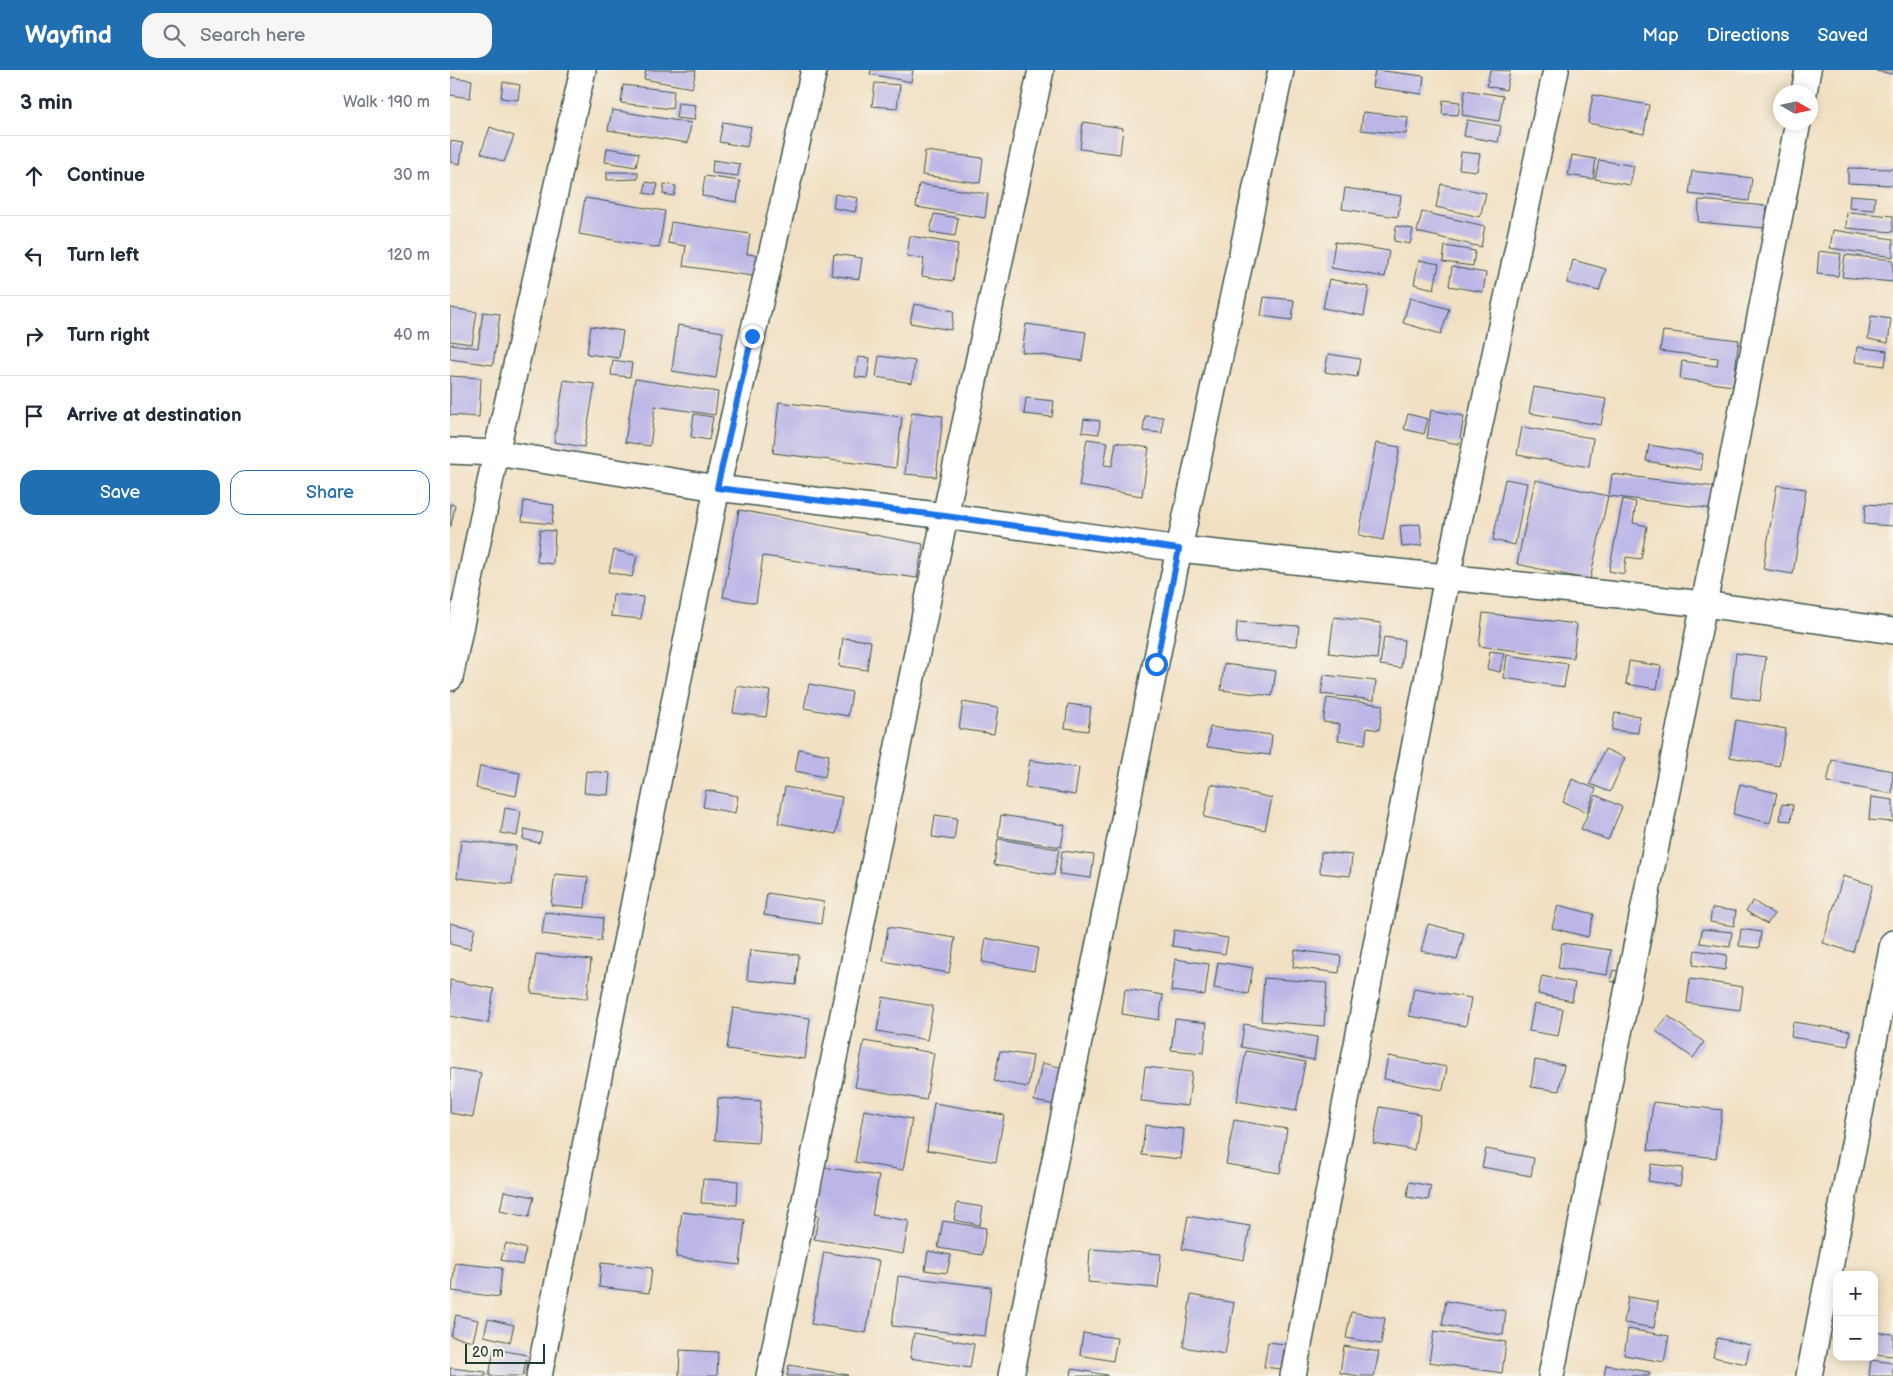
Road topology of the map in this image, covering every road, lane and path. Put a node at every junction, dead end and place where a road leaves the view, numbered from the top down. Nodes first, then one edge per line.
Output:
1 (583, 70) edge
2 (814, 70) edge
3 (1041, 70) edge
4 (1281, 70) edge
5 (1556, 70) edge
6 (1808, 70) edge
7 (1805, 85) edge
8 (1796, 130) edge
9 (450, 451) edge
10 (496, 453) junction
11 (717, 488) junction
12 (945, 516) junction
13 (1179, 549) junction
14 (1446, 577) junction
15 (1704, 604) junction
16 (1893, 631) edge
17 (450, 678) edge
18 (1893, 943) edge
19 (539, 1376) edge
20 (769, 1376) edge
21 (1011, 1376) edge
22 (1293, 1376) edge
23 (1551, 1376) edge
24 (1809, 1376) edge

1 - 10 street
2 - 11 street
3 - 12 street
4 - 13 street
5 - 14 street
6 - 7 street
8 - 15 street
9 - 10 street
10 - 11 street
10 - 17 street
11 - 12 street
11 - 19 street
12 - 13 street
12 - 20 street
13 - 14 street
13 - 21 street
14 - 15 street
14 - 22 street
15 - 16 street
15 - 23 street
18 - 24 street

